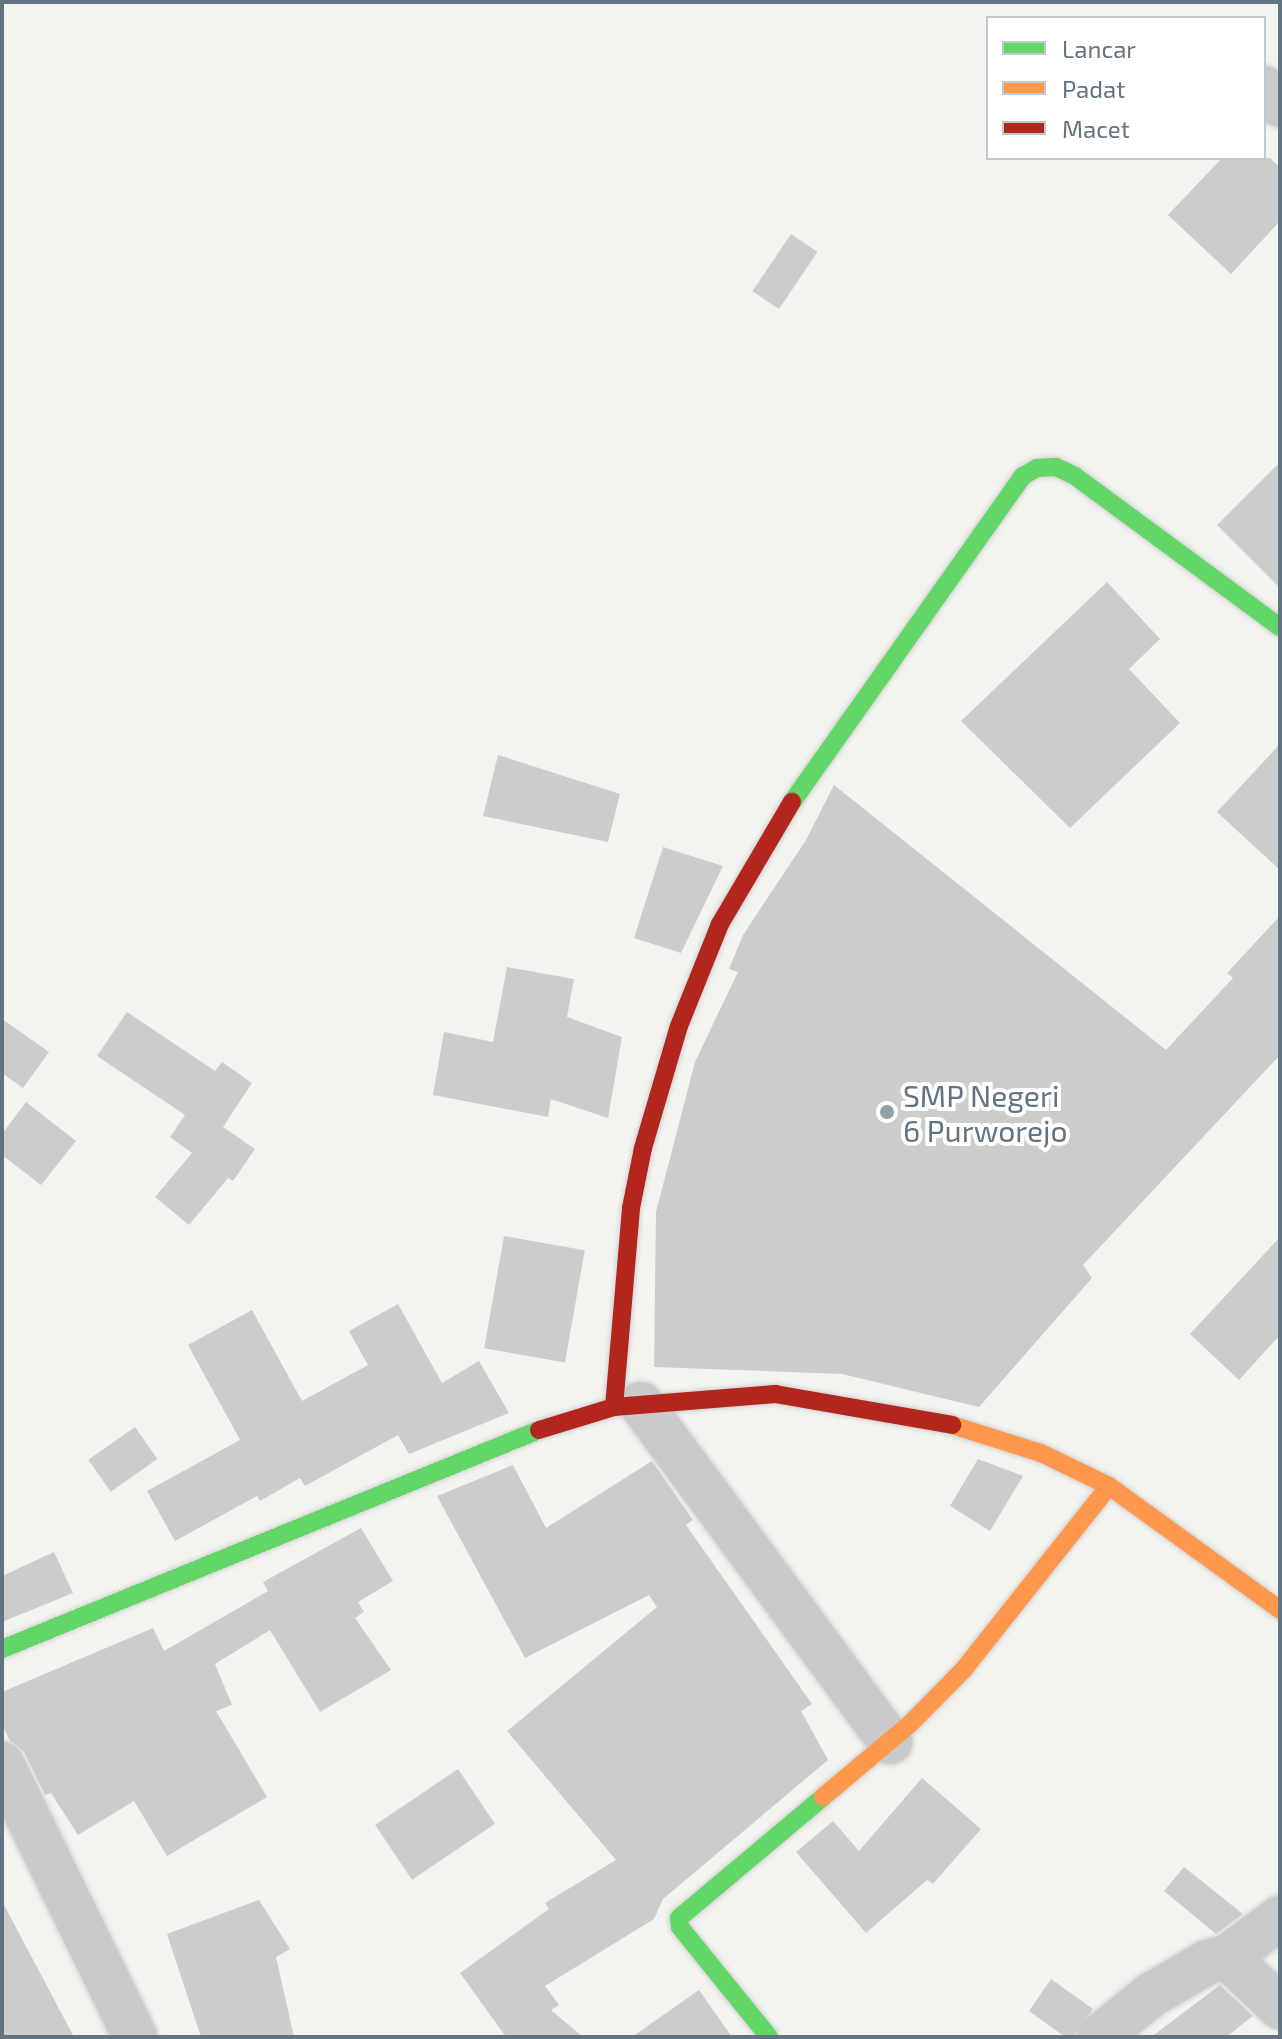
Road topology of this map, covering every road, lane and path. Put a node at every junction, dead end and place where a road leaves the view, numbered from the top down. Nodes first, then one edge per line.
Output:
1 (1266, 90) edge
2 (1280, 105) edge
3 (1280, 627) edge
4 (627, 1406) junction
5 (1109, 1486) junction
6 (1280, 1610) edge
7 (2, 1649) edge
8 (890, 1742) junction
9 (2, 1764) edge
10 (1280, 1918) edge
11 (1227, 1957) junction
12 (1280, 2007) edge
13 (135, 2037) edge
14 (769, 2037) edge
15 (1099, 2037) edge

1 - 2 street
3 - 4 street
4 - 5 street
4 - 7 street
4 - 8 street
5 - 6 street
5 - 8 street
8 - 14 street
9 - 13 street
10 - 11 street
11 - 12 street
11 - 15 street

